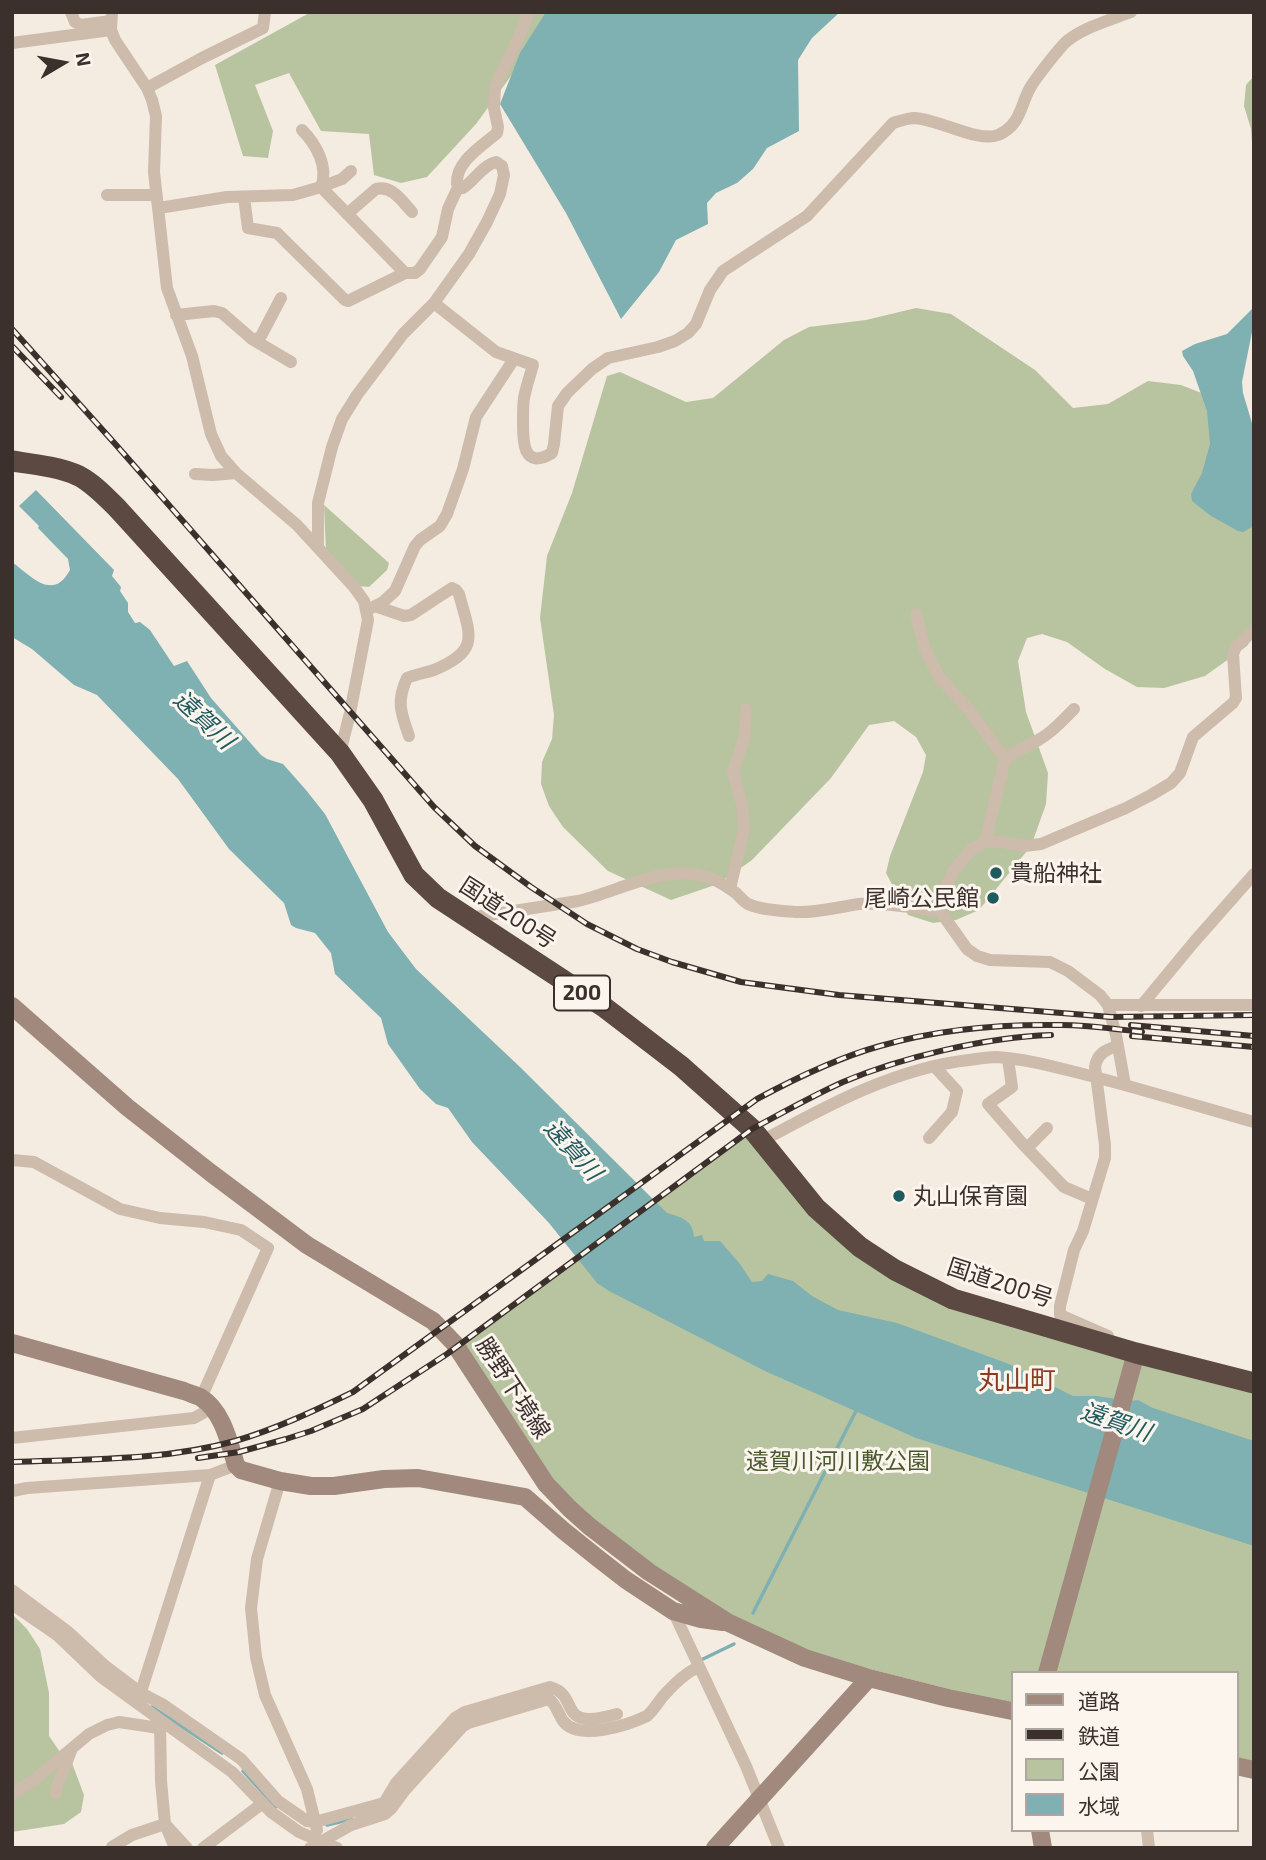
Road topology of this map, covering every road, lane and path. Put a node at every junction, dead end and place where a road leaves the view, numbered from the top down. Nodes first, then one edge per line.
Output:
1 (71, 12) edge
2 (265, 12) edge
3 (528, 12) edge
4 (1131, 12) edge
5 (111, 21) edge
6 (12, 43) edge
7 (147, 88) junction
8 (302, 130) dead end
9 (351, 171) dead end
10 (459, 186) junction
11 (321, 187) junction
12 (107, 195) dead end
13 (244, 197) junction
14 (158, 201) junction
15 (412, 212) dead end
16 (347, 214) junction
17 (405, 273) junction
18 (281, 298) dead end
19 (434, 303) junction
20 (176, 315) junction
21 (252, 339) junction
22 (514, 359) junction
23 (291, 362) dead end
24 (12, 461) edge
25 (236, 473) junction
26 (195, 474) dead end
27 (318, 548) junction
28 (371, 608) junction
29 (916, 614) dead end
30 (1254, 630) edge
31 (746, 709) dead end
32 (1074, 709) dead end
33 (409, 736) dead end
34 (340, 753) junction
35 (1005, 759) junction
36 (985, 842) junction
37 (1254, 874) edge
38 (730, 889) junction
39 (940, 911) junction
40 (467, 918) junction
41 (1108, 1005) junction
42 (1254, 1005) edge
43 (12, 1006) edge
44 (1141, 1006) junction
45 (1118, 1046) junction
46 (1008, 1059) junction
47 (934, 1066) junction
48 (1097, 1078) junction
49 (1125, 1085) junction
50 (1254, 1122) edge
51 (1047, 1128) dead end
52 (929, 1138) dead end
53 (762, 1141) junction
54 (1027, 1148) junction
55 (12, 1160) edge
56 (1091, 1199) junction
57 (12, 1343) edge
58 (1111, 1346) junction
59 (1135, 1357) junction
60 (1254, 1383) edge
61 (205, 1401) junction
62 (12, 1438) edge
63 (236, 1465) junction
64 (210, 1475) junction
65 (280, 1481) junction
66 (12, 1491) edge
67 (12, 1590) edge
68 (12, 1604) edge
69 (673, 1611) junction
70 (729, 1623) junction
71 (696, 1663) junction
72 (1049, 1671) edge
73 (869, 1678) junction
74 (139, 1698) junction
75 (1010, 1711) edge
76 (617, 1714) dead end
77 (159, 1724) junction
78 (603, 1725) junction
79 (73, 1748) junction
80 (57, 1793) dead end
81 (12, 1794) edge
82 (759, 1800) junction
83 (263, 1803) junction
84 (316, 1822) junction
85 (165, 1824) junction
86 (315, 1845) edge
87 (111, 1847) edge
88 (175, 1848) edge
89 (187, 1848) edge
90 (203, 1848) edge
91 (337, 1848) edge
92 (715, 1848) edge
93 (779, 1848) edge

1 - 5 street
2 - 7 street
3 - 10 street
4 - 22 street
5 - 6 street
5 - 7 street
7 - 14 street
8 - 11 street
9 - 11 street
10 - 17 street
10 - 19 street
11 - 13 street
11 - 16 street
12 - 14 street
13 - 14 street
13 - 17 street
14 - 20 street
15 - 16 street
16 - 17 street
18 - 21 street
19 - 22 street
19 - 27 street
20 - 21 street
20 - 25 street
21 - 23 street
22 - 28 street
24 - 34 highway, 国道200号 / 200
25 - 26 street
25 - 27 street
27 - 28 street
28 - 33 street
28 - 34 street
29 - 35 street
30 - 36 street
31 - 38 street
32 - 35 street
34 - 40 highway, 国道200号 / 200
35 - 36 street
36 - 39 street
37 - 44 street
38 - 39 street
38 - 40 street
39 - 41 street
40 - 53 highway, 国道200号 / 200
41 - 44 street
41 - 45 street
42 - 44 street
43 - 70 street, 勝野下境線
45 - 48 street
45 - 49 street
46 - 47 street
46 - 48 street
46 - 54 street
47 - 52 street
47 - 53 street
48 - 49 street
48 - 56 street
49 - 50 street
51 - 54 street
53 - 58 highway, 国道200号 / 200
54 - 56 street
55 - 61 street
56 - 58 street
57 - 61 street
58 - 59 highway, 国道200号 / 200
59 - 60 highway, 国道200号 / 200
59 - 72 street
61 - 62 street
61 - 63 street
63 - 64 street
63 - 65 street
64 - 66 street
64 - 74 street
65 - 69 street
65 - 84 street
67 - 74 street
68 - 74 street
69 - 70 street
69 - 71 street
70 - 73 street, 勝野下境線
71 - 78 street
71 - 82 street
73 - 75 street, 勝野下境線
73 - 82 street
74 - 77 street
74 - 84 street
76 - 78 street
77 - 79 street
77 - 83 street
77 - 85 street
78 - 84 street
78 - 86 street
79 - 80 street
79 - 81 street
82 - 92 street
82 - 93 street
83 - 86 street
83 - 90 street
84 - 86 street
85 - 87 street
85 - 88 street
85 - 89 street
86 - 91 street

